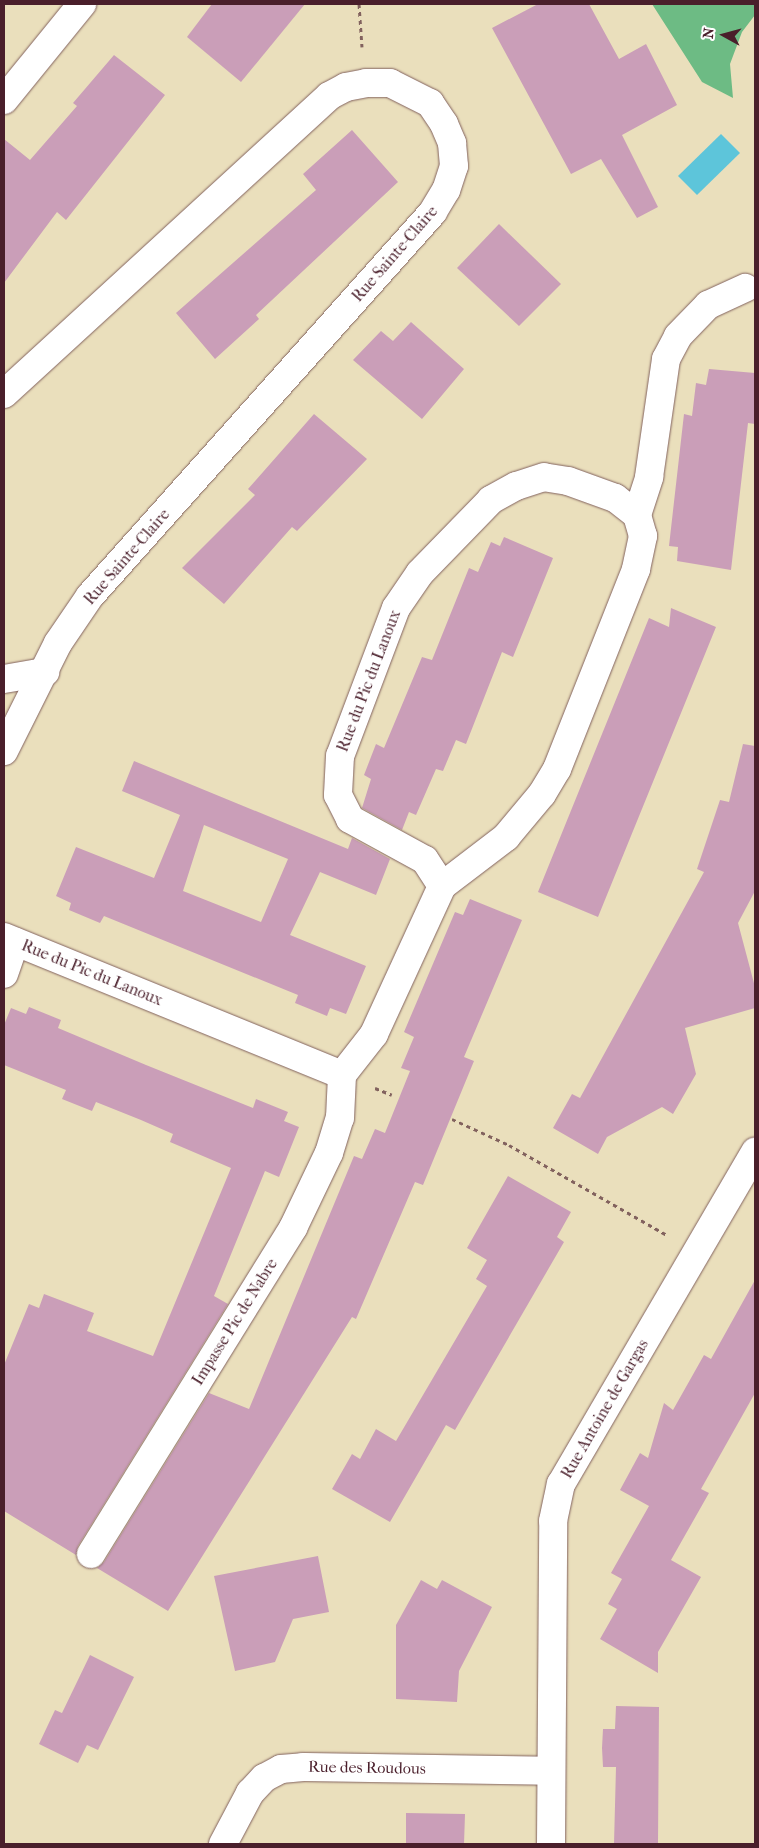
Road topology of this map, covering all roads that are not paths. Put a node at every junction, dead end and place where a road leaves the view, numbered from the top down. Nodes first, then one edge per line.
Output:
1 (82, 4) edge
2 (4, 100) edge
3 (745, 288) dead end
4 (4, 394) edge
5 (637, 515) junction
6 (45, 672) junction
7 (4, 679) edge
8 (4, 752) edge
9 (442, 886) junction
10 (10, 940) edge
11 (4, 974) edge
12 (342, 1075) junction
13 (755, 1152) edge
14 (91, 1554) dead end
15 (551, 1771) junction
16 (223, 1844) edge
17 (551, 1844) edge

1 - 2 street
3 - 5 street
4 - 6 street, Rue Sainte-Claire
5 - 9 street
5 - 9 street, Rue du Pic du Lanoux
6 - 7 street
6 - 8 street, Rue Sainte-Claire
9 - 12 street
10 - 11 street
10 - 12 street, Rue du Pic du Lanoux
12 - 14 street, Impasse Pic de Nabre
13 - 15 street, Rue Antoine de Gargas
15 - 16 street, Rue des Roudous
15 - 17 street, Rue Antoine de Gargas

